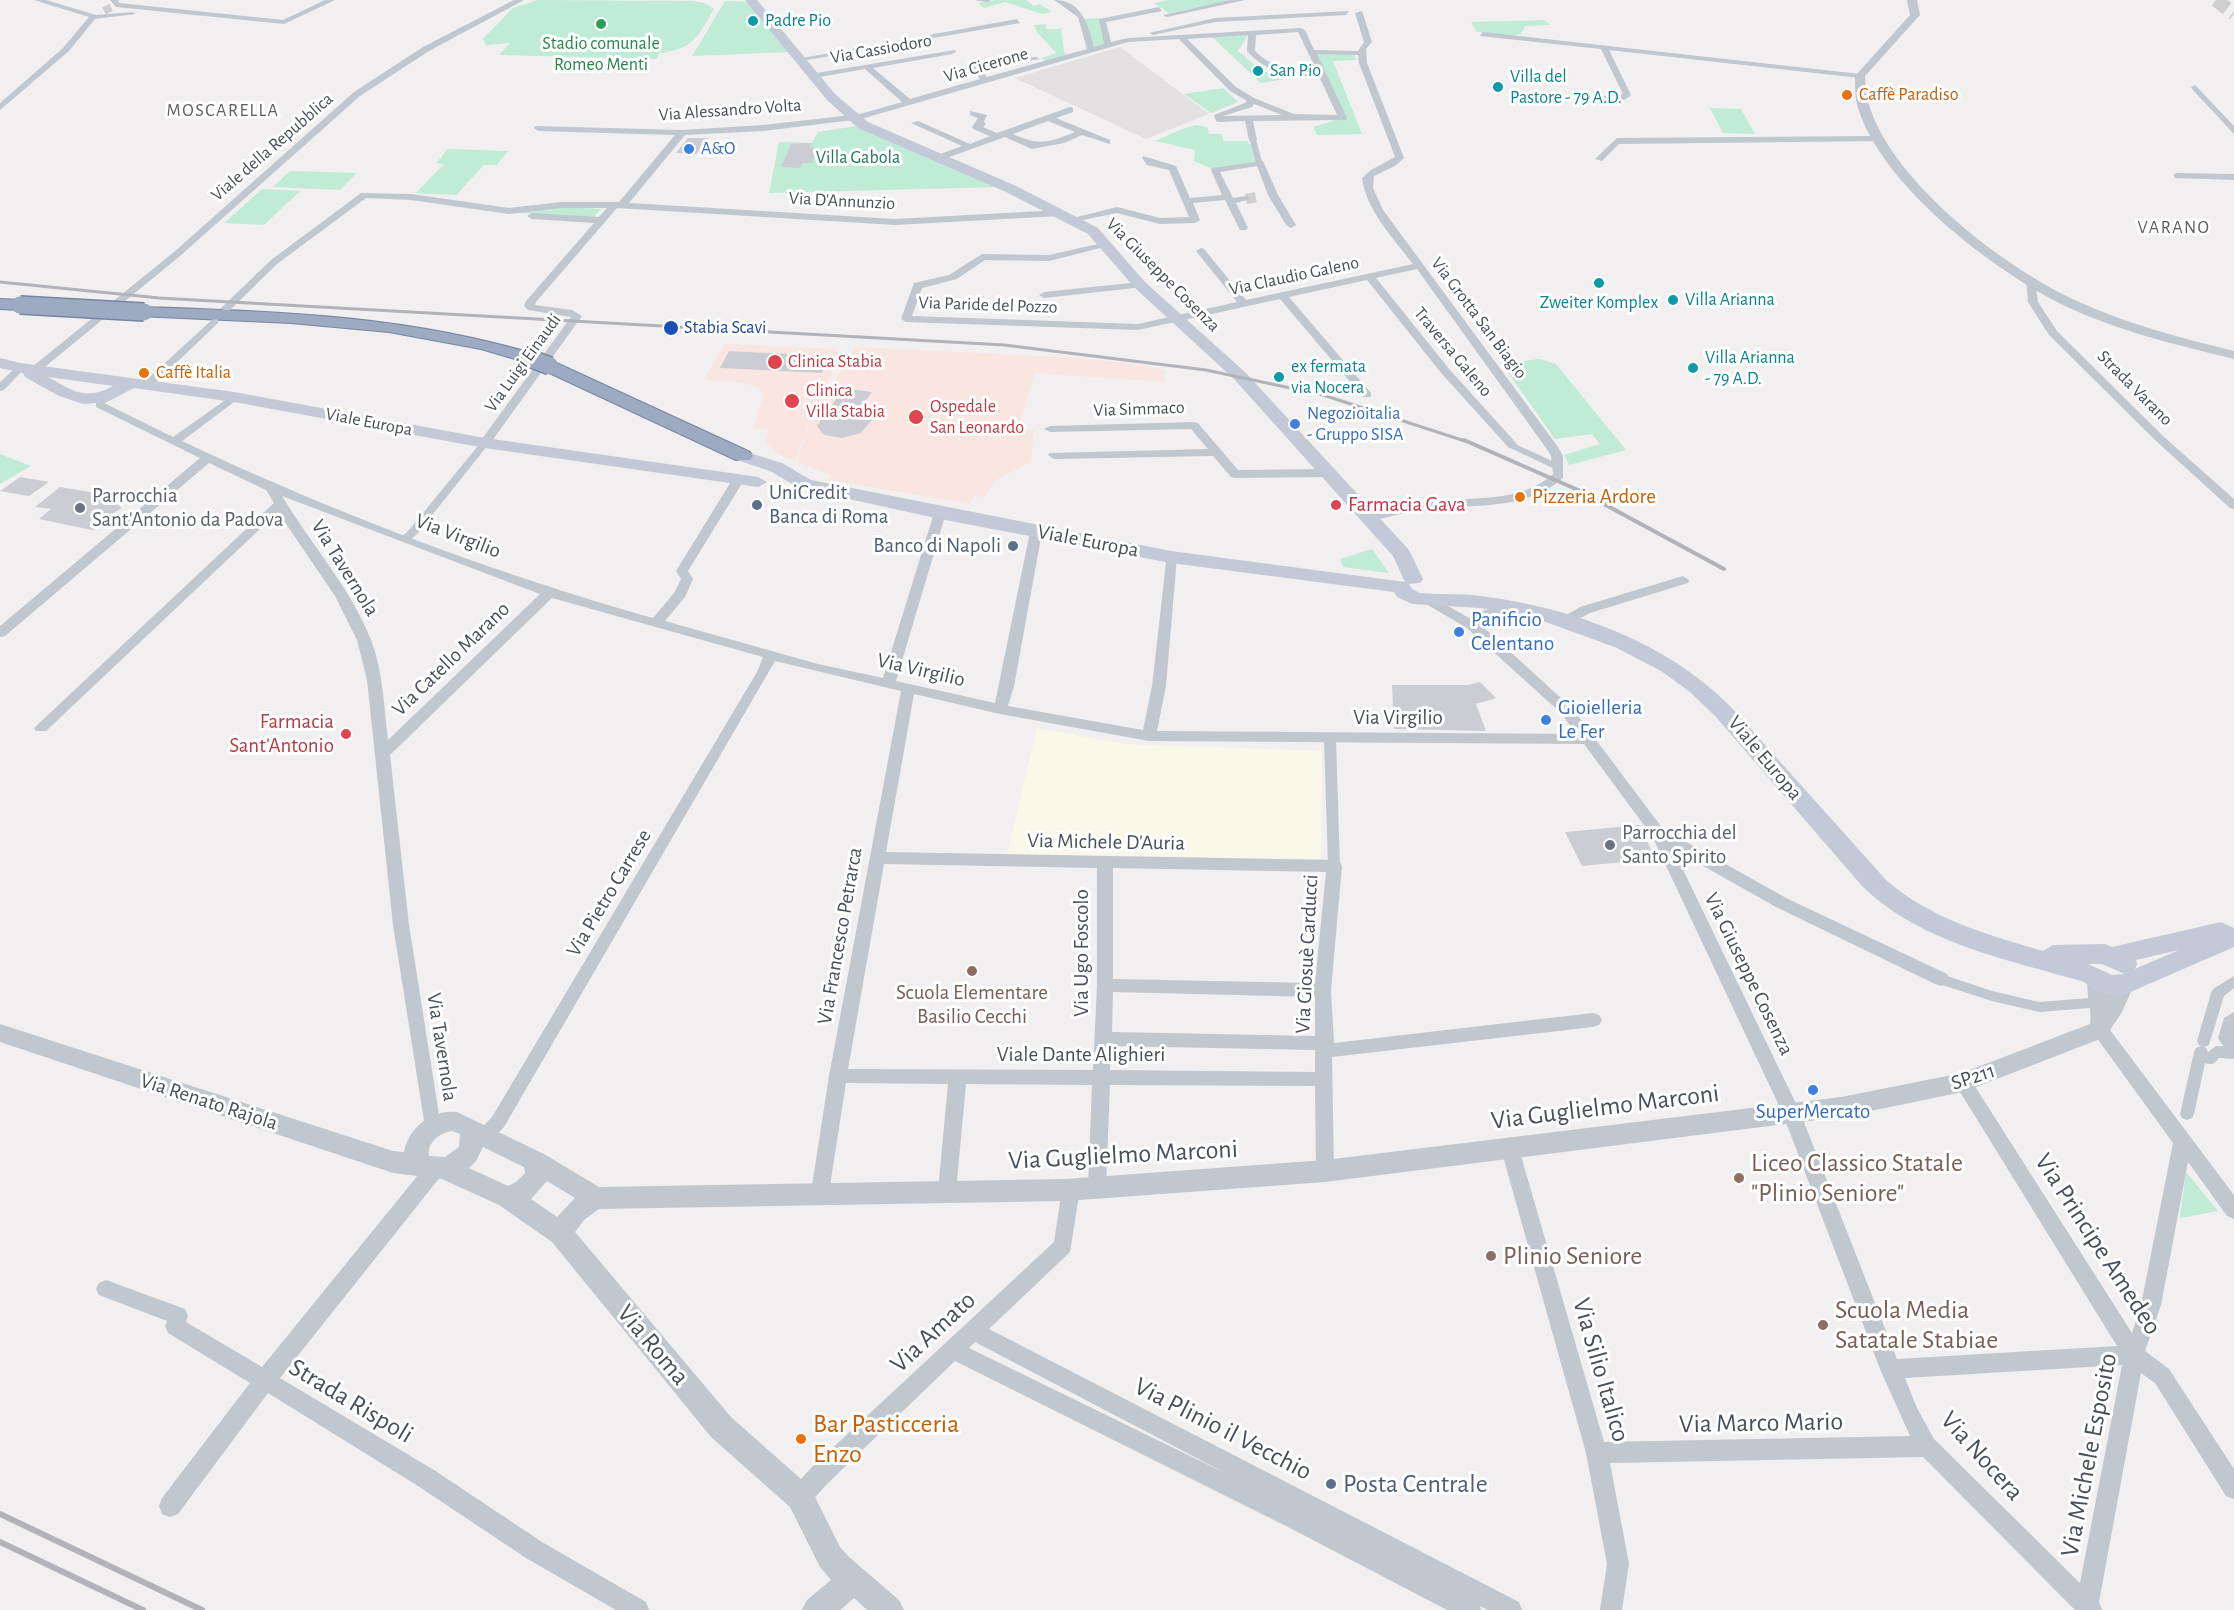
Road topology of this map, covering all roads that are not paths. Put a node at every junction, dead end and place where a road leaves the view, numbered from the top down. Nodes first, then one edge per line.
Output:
1 (38, 0) edge
2 (125, 0) edge
3 (165, 0) edge
4 (331, 0) edge
5 (520, 0) edge
6 (743, 0) edge
7 (751, 0) edge
8 (978, 0) edge
9 (987, 0) edge
10 (1058, 0) edge
11 (1166, 0) edge
12 (1239, 0) edge
13 (1912, 0) edge
14 (1149, 1) edge
15 (115, 4) edge
16 (148, 8) junction
17 (1160, 9) junction
18 (104, 12) tunnel mouth
19 (1346, 13) dead end
20 (1359, 14) dead end
21 (1167, 15) junction
22 (1263, 17) junction
23 (92, 18) junction
24 (1017, 21) dead end
25 (1183, 26) junction
26 (1252, 33) junction
27 (1483, 34) dead end
28 (1182, 38) junction
29 (1128, 40) junction
30 (1108, 46) junction
31 (1604, 46) junction
32 (1091, 51) junction
33 (952, 52) dead end
34 (1310, 52) junction
35 (1001, 53) dead end
36 (1362, 53) junction
37 (801, 59) junction
38 (1005, 62) junction
39 (1045, 64) junction
40 (866, 66) junction
41 (1321, 73) junction
42 (814, 76) junction
43 (1860, 76) junction
44 (986, 81) junction
45 (2195, 87) dead end
46 (1595, 99) dead end
47 (1251, 100) junction
48 (909, 103) junction
49 (0, 107) edge
50 (1070, 110) dead end
51 (973, 113) dead end
52 (1293, 117) junction
53 (852, 118) junction
54 (1048, 118) junction
55 (1249, 120) junction
56 (915, 123) dead end
57 (538, 128) dead end
58 (2234, 131) edge
59 (1082, 132) junction
60 (682, 133) junction
61 (1006, 134) junction
62 (996, 136) junction
63 (1878, 139) junction
64 (1253, 140) joint
65 (1107, 142) dead end
66 (968, 146) junction
67 (938, 158) junction
68 (1146, 158) dead end
69 (1599, 159) dead end
70 (1260, 163) junction
71 (2177, 176) dead end
72 (2234, 177) edge
73 (1228, 199) junction
74 (1246, 199) tunnel mouth
75 (1187, 201) junction
76 (618, 206) junction
77 (509, 211) junction
78 (1060, 213) junction
79 (600, 220) junction
80 (1076, 220) junction
81 (1291, 225) dead end
82 (1243, 228) dead end
83 (1107, 245) junction
84 (1201, 251) dead end
85 (1419, 266) junction
86 (1370, 277) junction
87 (2030, 283) junction
88 (1140, 285) junction
89 (1044, 295) dead end
90 (1282, 295) junction
91 (1243, 303) junction
92 (0, 304) edge
93 (225, 309) dead end
94 (1175, 317) junction
95 (214, 321) dead end
96 (2234, 355) edge
97 (0, 363) edge
98 (27, 369) junction
99 (85, 375) junction
100 (129, 384) junction
101 (0, 388) edge
102 (60, 389) junction
103 (1367, 395) dead end
104 (234, 397) junction
105 (100, 399) junction
106 (1050, 429) dead end
107 (175, 441) junction
108 (485, 443) junction
109 (1513, 446) joint
110 (1216, 452) junction
111 (1054, 455) dead end
112 (209, 457) junction
113 (1558, 467) junction
114 (758, 472) junction
115 (1327, 473) junction
116 (271, 488) junction
117 (281, 503) junction
118 (2234, 505) edge
119 (940, 513) junction
120 (1368, 517) junction
121 (1036, 532) junction
122 (405, 539) junction
123 (1172, 557) junction
124 (1683, 580) dead end
125 (1419, 589) junction
126 (549, 593) junction
127 (1514, 609) junction
128 (1563, 621) junction
129 (655, 624) junction
130 (1476, 629) junction
131 (0, 633) edge
132 (771, 655) junction
133 (888, 684) junction
134 (909, 689) junction
135 (999, 709) junction
136 (41, 728) dead end
137 (1149, 736) junction
138 (1330, 739) junction
139 (1590, 739) junction
140 (382, 754) junction
141 (1658, 833) junction
142 (877, 858) junction
143 (1105, 862) junction
144 (1334, 866) junction
145 (2234, 928) edge
146 (2234, 936) edge
147 (2099, 974) junction
148 (1941, 979) joint
149 (2234, 981) edge
150 (2129, 984) junction
151 (1106, 985) junction
152 (1323, 990) junction
153 (2234, 1019) edge
154 (1593, 1020) dead end
155 (2100, 1030) junction
156 (0, 1033) edge
157 (1104, 1039) junction
158 (1325, 1047) junction
159 (2202, 1050) junction
160 (2234, 1051) edge
161 (838, 1076) junction
162 (958, 1077) junction
163 (1101, 1078) junction
164 (1324, 1079) junction
165 (1964, 1082) junction
166 (1791, 1112) junction
167 (2187, 1114) dead end
168 (432, 1127) junction
169 (477, 1137) junction
170 (2182, 1138) junction
171 (1510, 1149) junction
172 (536, 1161) junction
173 (433, 1167) junction
174 (1325, 1171) junction
175 (1097, 1187) junction
176 (1071, 1189) junction
177 (947, 1191) junction
178 (820, 1192) junction
179 (508, 1197) junction
180 (596, 1198) junction
181 (2234, 1210) edge
182 (561, 1234) junction
183 (106, 1289) dead end
184 (974, 1331) junction
185 (953, 1350) junction
186 (2134, 1355) junction
187 (1890, 1369) junction
188 (265, 1380) junction
189 (1927, 1446) junction
190 (1597, 1453) junction
191 (2234, 1488) edge
192 (800, 1497) junction
193 (170, 1506) dead end
194 (830, 1557) junction
195 (2088, 1609) edge
196 (638, 1610) edge
197 (817, 1610) edge
198 (889, 1610) edge
199 (1470, 1610) edge
200 (1511, 1610) edge
201 (1611, 1610) edge

1 - 23 street
2 - 15 street
3 - 16 street
4 - 16 street
5 - 98 street, Viale della Repubblica
6 - 7 street
7 - 37 main road, Via Giuseppe Cosenza
8 - 9 street
10 - 32 street
11 - 14 street
12 - 21 street
12 - 22 street
13 - 43 street
14 - 17 street
15 - 16 street
16 - 23 street
17 - 21 street
17 - 30 street
18 - 23 street
19 - 22 street, Via Cicerone
20 - 36 street, Via Grotta San Biagio
21 - 25 street
22 - 25 street, Via Cicerone
23 - 49 street
24 - 37 street
25 - 29 street, Via Cicerone
26 - 28 street, Via Cicerone
26 - 34 street, Via Cicerone
26 - 41 street
27 - 31 street
28 - 29 street, Via Cicerone
28 - 47 street
29 - 30 street, Via Cicerone
30 - 32 street, Via Cicerone
31 - 43 street
31 - 46 street
32 - 39 street, Via Cicerone
33 - 40 street, Via Cassiodoro
34 - 36 street
34 - 41 street
35 - 38 street
36 - 85 street, Via Grotta San Biagio
37 - 42 main road, Via Giuseppe Cosenza
38 - 39 street
38 - 44 street
39 - 44 street, Via Cicerone
40 - 42 street, Via Cassiodoro
40 - 48 street
41 - 52 street
42 - 53 main road, Via Giuseppe Cosenza
43 - 63 street
44 - 48 street, Via Cicerone
45 - 58 street
47 - 52 street
47 - 55 street
48 - 53 street, Via Cicerone
50 - 54 street
51 - 62 street
52 - 55 street
53 - 60 street, Via Alessandro Volta
53 - 67 main road, Via Giuseppe Cosenza
54 - 59 street
54 - 61 street
55 - 64 street
56 - 66 street
57 - 60 street, Via Alessandro Volta
59 - 61 street
59 - 65 street
60 - 76 street
61 - 62 street
62 - 66 street
63 - 69 street
63 - 87 street
64 - 70 street
66 - 67 street
67 - 78 main road, Via Giuseppe Cosenza
68 - 75 street
70 - 73 street
70 - 81 street
71 - 72 street
73 - 74 street
73 - 75 street
73 - 82 street
75 - 80 street
76 - 77 street, Via D'Annunzio
76 - 78 street, Via D'Annunzio
76 - 79 street
77 - 79 street
77 - 93 street
78 - 80 main road, Via Giuseppe Cosenza
79 - 108 street, Via Luigi Einaudi
80 - 83 main road, Via Giuseppe Cosenza
83 - 88 main road, Via Giuseppe Cosenza
83 - 94 street, Via Paride del Pozzo
84 - 91 street
85 - 86 street, Via Claudio Galeno
85 - 113 street, Via Grotta San Biagio
86 - 90 street, Via Claudio Galeno
86 - 109 street, Traversa Galeno
87 - 96 street
87 - 118 street, Strada Varano
88 - 89 street
88 - 94 main road, Via Giuseppe Cosenza
90 - 91 street, Via Claudio Galeno
90 - 103 street
91 - 94 street, Via Claudio Galeno
92 - 114 highway, bridge
94 - 115 main road, Via Giuseppe Cosenza
95 - 100 street
97 - 98 main road, Viale Europa
98 - 99 main road, Viale Europa
98 - 101 street
98 - 102 main road, Via Tavernola
99 - 100 main road, Viale Europa
99 - 102 main road
100 - 104 main road, Viale Europa
100 - 105 main road
102 - 105 main road, Via Tavernola
104 - 107 street
104 - 108 main road, Viale Europa
105 - 107 street, Via Tavernola
106 - 110 street, Via Simmaco
107 - 112 street, Via Tavernola
108 - 114 main road, Viale Europa
108 - 122 street
109 - 113 street
110 - 111 street
110 - 115 street, Via Simmaco
112 - 116 street, Via Tavernola
112 - 131 street
113 - 120 street
114 - 119 main road, Viale Europa
114 - 129 street
115 - 120 main road, Via Giuseppe Cosenza
116 - 117 street, Via Tavernola
116 - 122 street, Via Virgilio
117 - 136 street
117 - 140 street, Via Tavernola
119 - 121 main road, Viale Europa
119 - 133 street
120 - 125 main road, Via Giuseppe Cosenza
121 - 123 main road, Viale Europa
121 - 135 street
122 - 126 street, Via Virgilio
123 - 125 main road, Viale Europa
123 - 137 street
124 - 128 street
125 - 127 main road, Viale Europa
125 - 130 street, Via Giuseppe Cosenza
126 - 129 street, Via Virgilio
126 - 140 street, Via Catello Marano
127 - 128 main road, Viale Europa
127 - 130 street
128 - 147 main road, Viale Europa
129 - 132 street, Via Virgilio
130 - 139 street, Via Giuseppe Cosenza
132 - 133 street, Via Virgilio
132 - 169 street, Via Pietro Carrese
133 - 134 street, Via Virgilio
134 - 135 street, Via Virgilio
134 - 142 street, Via Francesco Petrarca
135 - 137 street, Via Virgilio
137 - 138 street, Via Virgilio
138 - 139 street, Via Virgilio
138 - 144 street, Via Giosuè Carducci
139 - 141 street, Via Giuseppe Cosenza
140 - 168 street, Via Tavernola
141 - 148 street
141 - 166 street, Via Giuseppe Cosenza
142 - 143 street, Via Michele D'Auria
142 - 161 street, Via Francesco Petrarca
143 - 144 street, Via Michele D'Auria
143 - 151 street, Via Ugo Foscolo
144 - 152 street, Via Giosuè Carducci
145 - 147 main road
146 - 150 main road
147 - 148 street
147 - 150 main road, Viale Europa
147 - 155 street
149 - 159 street
150 - 155 street
151 - 152 street
151 - 157 street, Via Ugo Foscolo
152 - 158 street, Via Giosuè Carducci
153 - 160 street
154 - 158 street, Viale Dante Alighieri
155 - 165 street, SP211
155 - 170 street
156 - 173 street, Via Renato Rajola
157 - 158 street, Viale Dante Alighieri
157 - 163 street, Via Ugo Foscolo
158 - 164 street, Via Giosuè Carducci
159 - 160 street
159 - 167 street
161 - 162 street, Viale Dante Alighieri
161 - 178 street, Via Francesco Petrarca
162 - 163 street, Viale Dante Alighieri
162 - 177 street
163 - 164 street, Viale Dante Alighieri
163 - 175 street, Via Ugo Foscolo
164 - 174 street, Via Giosuè Carducci
165 - 166 street, SP211
165 - 186 street, Via Principe Amedeo
166 - 171 street, Via Guglielmo Marconi
166 - 187 street, Via Nocera
168 - 169 street
168 - 173 street
169 - 172 street
169 - 173 street
170 - 181 street
170 - 186 street, Via Michele Esposito
171 - 174 street, Via Guglielmo Marconi
171 - 190 street, Via Silio Italico
172 - 179 street
172 - 180 street
173 - 179 street, Via Roma
173 - 188 street, Strada Rispoli
174 - 175 street, Via Guglielmo Marconi
175 - 176 street, Via Guglielmo Marconi
176 - 177 street, Via Guglielmo Marconi
176 - 184 street, Via Amato
177 - 178 street, Via Guglielmo Marconi
178 - 180 street, Via Guglielmo Marconi
179 - 182 street, Via Roma
180 - 182 street
182 - 192 street, Via Roma
183 - 188 street
184 - 185 street, Via Amato
184 - 200 street, Via Plinio il Vecchio
185 - 192 street, Via Amato
185 - 199 street
186 - 187 street
186 - 191 street, Via Principe Amedeo
186 - 195 street, Via Michele Esposito
187 - 189 street, Via Nocera
188 - 193 street
188 - 196 street, Strada Rispoli
189 - 190 street, Via Marco Mario
189 - 195 street, Via Nocera
190 - 201 street, Via Silio Italico
192 - 194 street, Via Roma
194 - 197 street, Via Roma
194 - 198 street, Via Roma

